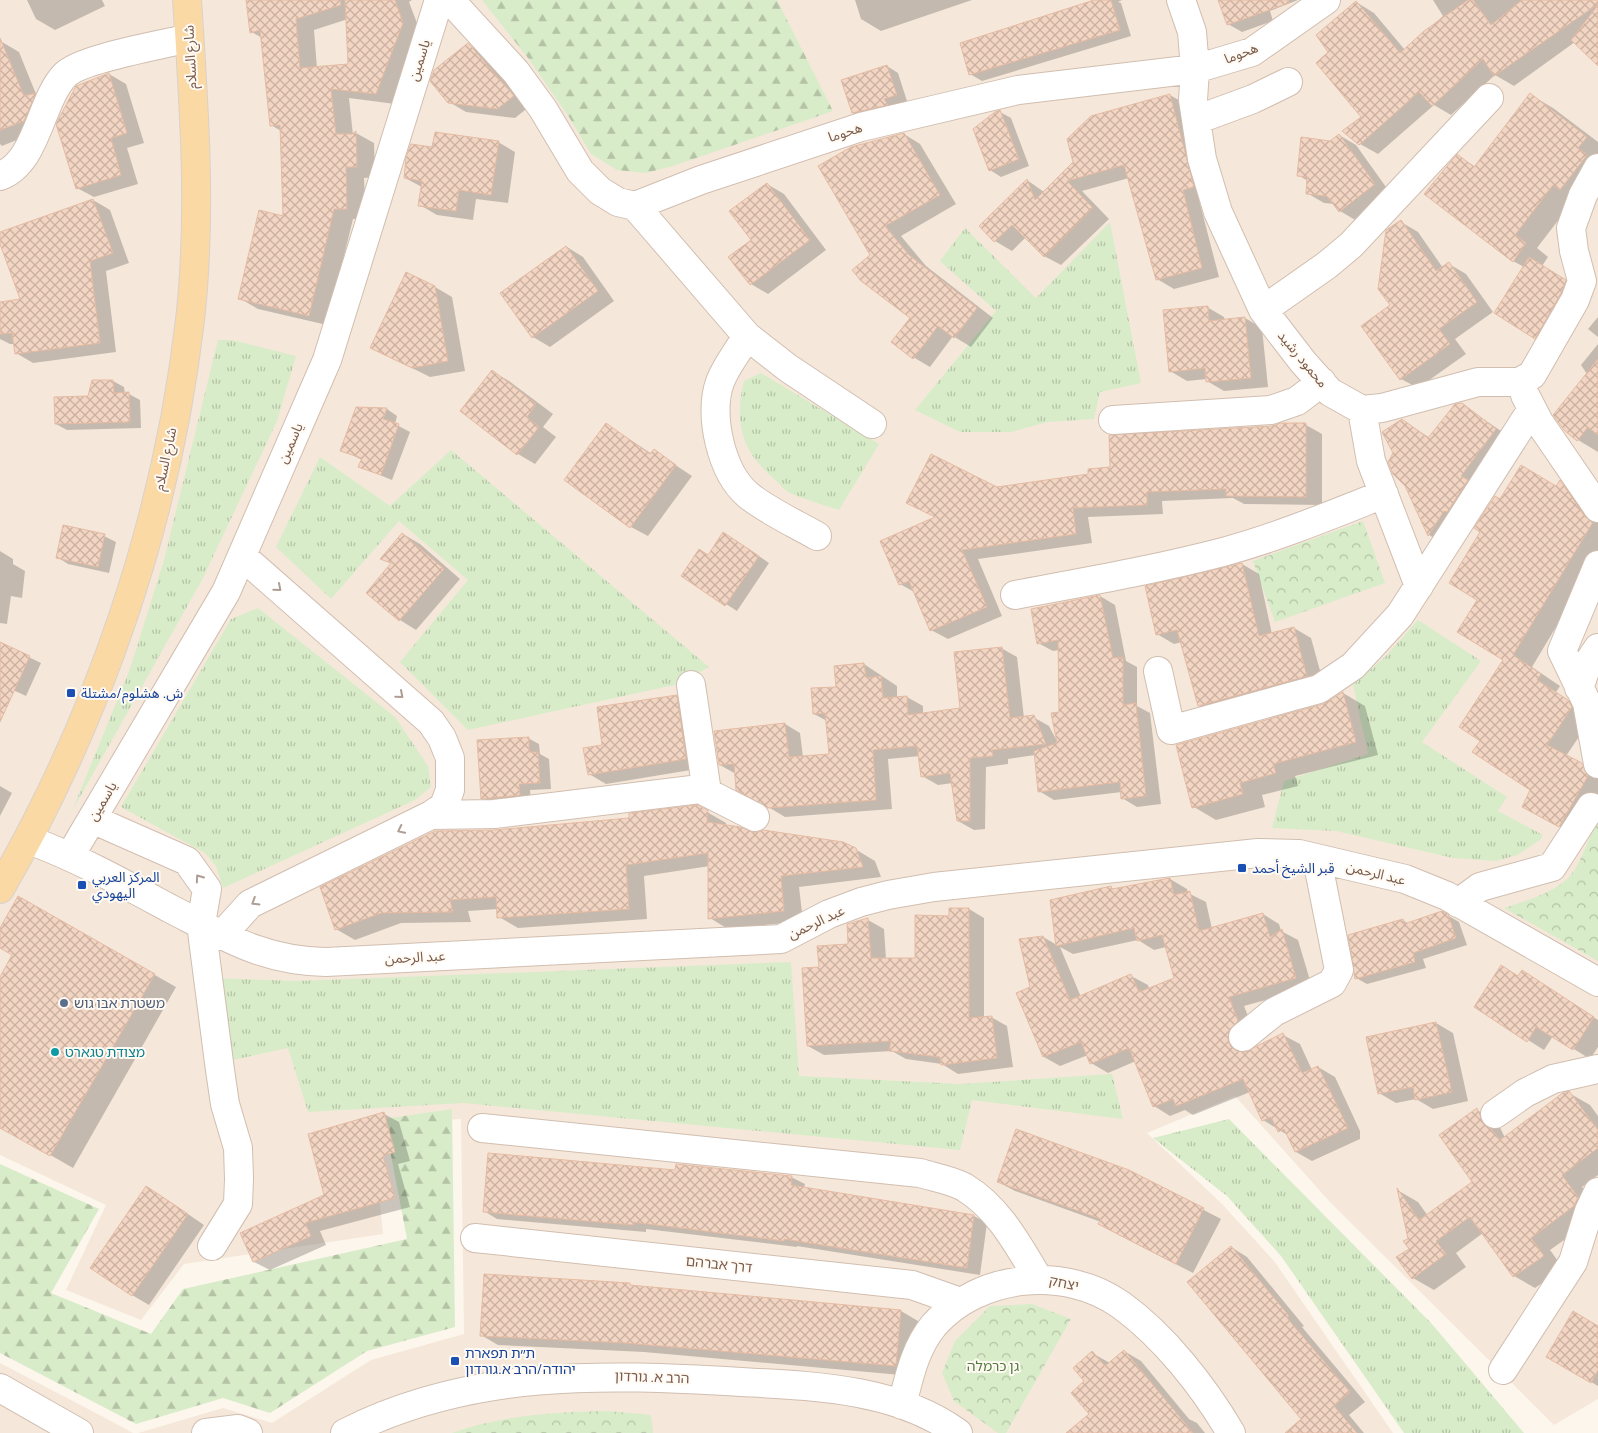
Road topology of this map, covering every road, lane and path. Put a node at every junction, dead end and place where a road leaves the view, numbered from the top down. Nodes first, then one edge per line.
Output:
1 (187, 0) edge
2 (439, 0) edge
3 (450, 0) edge
4 (1181, 0) edge
5 (1326, 0) edge
6 (189, 38) junction
7 (1195, 69) junction
8 (1288, 82) dead end
9 (1489, 98) dead end
10 (1196, 120) junction
11 (1598, 168) edge
12 (0, 176) edge
13 (635, 206) junction
14 (1263, 310) junction
15 (747, 336) junction
16 (1322, 382) junction
17 (1519, 382) junction
18 (1532, 409) junction
19 (1362, 410) junction
20 (1114, 420) dead end
21 (872, 424) dead end
22 (1384, 494) junction
23 (1598, 508) edge
24 (817, 536) dead end
25 (242, 556) junction
26 (1598, 565) edge
27 (1419, 586) junction
28 (1015, 596) dead end
29 (1598, 648) edge
30 (1158, 671) dead end
31 (691, 685) dead end
32 (1579, 688) junction
33 (1598, 764) edge
34 (1598, 780) edge
35 (707, 792) junction
36 (1594, 809) edge
37 (431, 815) junction
38 (756, 817) dead end
39 (92, 819) junction
40 (28, 840) junction
41 (70, 856) junction
42 (1317, 859) junction
43 (0, 887) edge
44 (1458, 903) junction
45 (211, 930) junction
46 (1598, 982) edge
47 (1243, 1037) dead end
48 (1598, 1069) edge
49 (1495, 1114) dead end
50 (482, 1128) dead end
51 (1598, 1192) edge
52 (475, 1238) dead end
53 (212, 1246) dead end
54 (1038, 1278) junction
55 (960, 1302) junction
56 (1503, 1370) dead end
57 (0, 1388) edge
58 (902, 1405) junction
59 (79, 1433) edge
60 (206, 1433) edge
61 (248, 1433) edge
62 (345, 1433) edge
63 (958, 1433) edge
64 (1231, 1433) edge

1 - 6 main road, شارع السلام
2 - 25 street, ياسمين
3 - 13 street
4 - 7 street, محمود رشيد
5 - 7 street, هحوما
6 - 12 street
6 - 40 main road, شارع السلام
7 - 10 street, محمود رشيد
7 - 13 street, هحوما
8 - 10 street
9 - 14 street
10 - 14 street, محمود رشيد
11 - 17 street
13 - 15 street
14 - 16 street, محمود رشيد
15 - 21 street
15 - 24 street
16 - 19 street, محمود رشيد
16 - 20 street
17 - 18 street
17 - 19 street
18 - 23 street
18 - 27 street
19 - 22 street
22 - 27 street
22 - 28 street
25 -> 37 street
25 - 39 street, ياسمين
26 - 32 street
27 - 30 street
29 - 32 street
31 - 35 street
32 - 33 street
34 - 36 street
35 - 37 street
35 - 38 street
36 - 44 street
37 -> 45 street
39 - 41 street, ياسمين
45 -> 39 street
40 - 41 street, عبد الرحمن
40 - 43 main road, شارع السلام
41 - 45 street, عبد الرحمن
42 - 44 street, عبد الرحمن
42 - 45 street, عبد الرحمن
42 - 47 street
44 - 46 street, عبد الرحمن
45 - 53 street
48 - 49 street
50 - 54 street
51 - 56 street
52 - 55 street, דרך אברהם
54 - 55 street, יצחק
54 - 64 street, יצחק
55 - 58 street, יצחק
57 - 59 street
58 - 62 street, הרב א. גורדון
58 - 63 street, הרב א. גורדון
60 - 61 street

